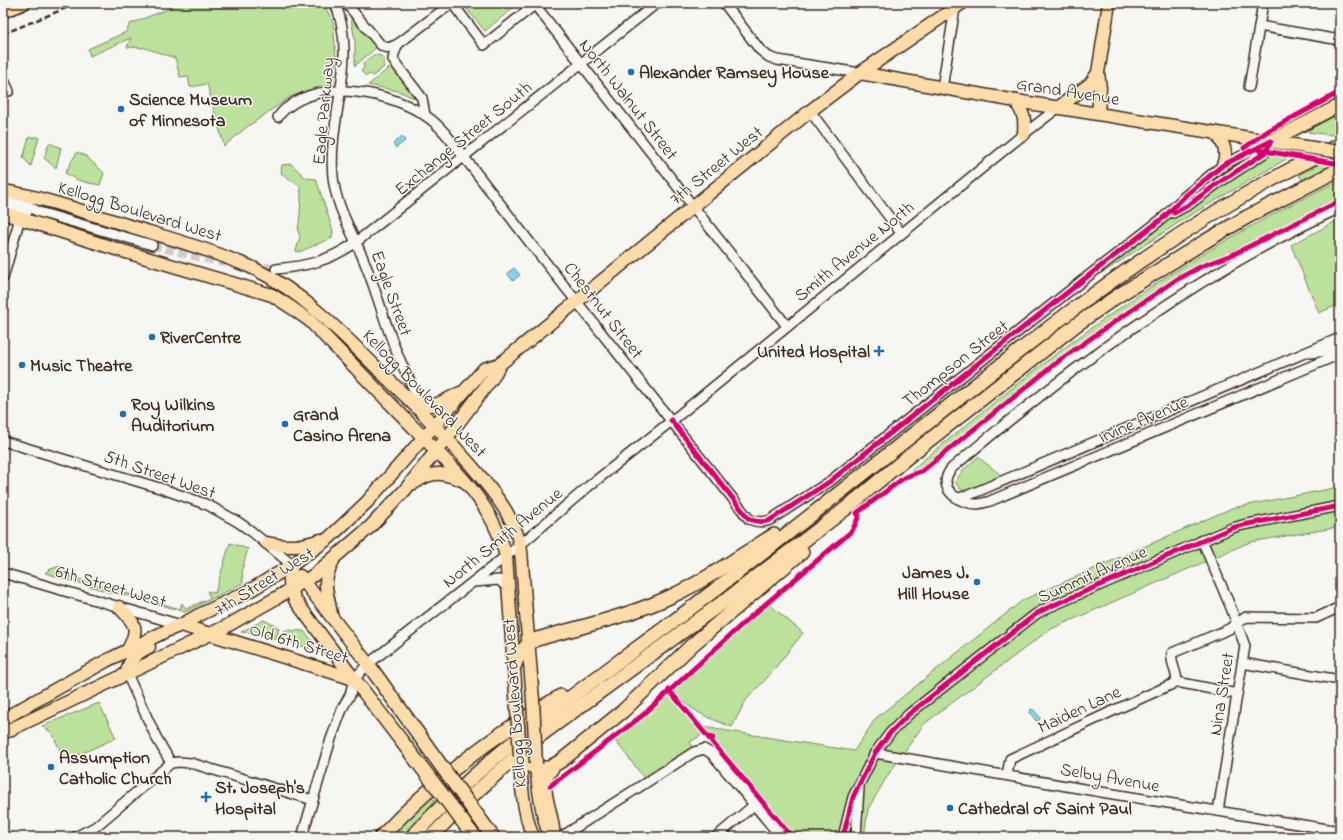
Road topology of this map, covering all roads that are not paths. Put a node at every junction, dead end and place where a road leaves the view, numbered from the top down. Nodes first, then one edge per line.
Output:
1 (23, 3) edge
2 (335, 3) edge
3 (346, 3) edge
4 (452, 3) edge
5 (657, 3) edge
6 (724, 3) edge
7 (1109, 3) edge
8 (1263, 3) edge
9 (536, 4) edge
10 (958, 5) edge
11 (3, 11) edge
12 (1259, 26) junction
13 (1340, 40) edge
14 (398, 44) junction
15 (581, 64) junction
16 (860, 73) junction
17 (1098, 74) junction
18 (3, 78) edge
19 (1249, 87) dead end
20 (942, 88) junction
21 (341, 90) junction
22 (9, 91) dead end
23 (1016, 101) junction
24 (1338, 106) edge
25 (1059, 107) junction
26 (810, 111) junction
27 (1098, 113) junction
28 (425, 115) junction
29 (278, 117) dead end
30 (1216, 133) junction
31 (1024, 134) junction
32 (1271, 141) junction
33 (1340, 145) edge
34 (1306, 147) junction
35 (1340, 152) edge
36 (464, 158) junction
37 (1223, 165) junction
38 (1340, 169) edge
39 (3, 191) edge
40 (3, 198) edge
41 (3, 206) edge
42 (694, 206) junction
43 (1340, 208) edge
44 (22, 211) junction
45 (3, 213) edge
46 (1163, 218) junction
47 (901, 233) junction
48 (356, 243) junction
49 (152, 245) tunnel mouth
50 (276, 269) tunnel mouth
51 (3, 278) edge
52 (576, 301) junction
53 (787, 326) junction
54 (1340, 338) edge
55 (1340, 347) edge
56 (1304, 353) junction
57 (1340, 354) edge
58 (500, 364) junction
59 (467, 389) junction
60 (416, 403) junction
61 (671, 420) junction
62 (432, 422) junction
63 (447, 437) junction
64 (424, 439) junction
65 (3, 441) edge
66 (436, 451) junction
67 (466, 482) junction
68 (405, 490) junction
69 (958, 498) junction
70 (1340, 506) edge
71 (844, 510) junction
72 (759, 522) joint
73 (800, 524) junction
74 (330, 538) junction
75 (1202, 540) junction
76 (267, 543) junction
77 (520, 545) junction
78 (336, 556) junction
79 (506, 556) junction
80 (292, 565) junction
81 (3, 573) edge
82 (304, 581) junction
83 (474, 582) junction
84 (509, 589) junction
85 (290, 590) junction
86 (119, 607) junction
87 (1340, 607) edge
88 (331, 615) junction
89 (1237, 624) junction
90 (181, 625) junction
91 (166, 631) junction
92 (210, 634) junction
93 (528, 643) junction
94 (128, 650) junction
95 (618, 662) junction
96 (1242, 663) junction
97 (368, 664) junction
98 (514, 667) junction
99 (127, 674) junction
100 (354, 679) junction
101 (1340, 680) edge
102 (1177, 682) junction
103 (1237, 694) junction
104 (3, 719) edge
105 (3, 733) edge
106 (875, 753) junction
107 (520, 756) junction
108 (171, 763) junction
109 (554, 765) junction
110 (535, 766) junction
111 (1007, 775) junction
112 (859, 786) junction
113 (312, 800) junction
114 (754, 805) junction
115 (1218, 812) junction
116 (1340, 831) edge
117 (75, 837) edge
118 (302, 837) edge
119 (381, 837) edge
120 (412, 837) edge
121 (431, 837) edge
122 (475, 837) edge
123 (493, 837) edge
124 (533, 837) edge
125 (552, 837) edge
126 (561, 837) edge
127 (716, 837) edge
128 (781, 837) edge
129 (843, 837) edge
130 (856, 837) edge

1 - 11 highway
2 - 21 street, Eagle Parkway
3 - 14 street
4 - 9 street
4 - 14 street
5 - 15 street, Exchange Street South
6 - 16 street
7 - 17 main road
8 - 12 street
9 - 15 street, North Walnut Street
10 - 16 main road, 7th Street West
10 - 20 street
12 - 13 street
12 - 19 street
14 - 28 street
15 - 36 street, Exchange Street South
15 - 42 street, North Walnut Street
16 - 20 main road, Grand Avenue
16 - 26 main road, 7th Street West
17 - 25 main road
17 - 27 main road
18 - 22 street
20 - 23 main road, Grand Avenue
21 - 28 street, Chestnut Street
21 - 29 street, Chestnut Street
21 - 48 street, Eagle Parkway
23 - 25 main road, Grand Avenue
23 - 31 main road
24 - 32 main road
24 - 34 main road
25 - 27 main road, Grand Avenue
25 - 31 street, Smith Avenue North
26 - 42 main road, 7th Street West
26 - 47 street
27 - 30 main road, Grand Avenue
28 - 36 street, Chestnut Street
30 - 32 main road, Grand Avenue
30 - 37 main road
31 - 47 street, Smith Avenue North
32 - 34 main road, Grand Avenue
32 - 37 street, Thompson Street
32 - 46 street, Thompson Street
33 - 73 highway
34 - 35 main road, Grand Avenue, bridge
36 - 48 street, Exchange Street South
36 - 52 street, Chestnut Street
37 - 46 street, Thompson Street
38 - 71 highway
39 - 60 main road, Kellogg Boulevard West
40 - 44 street
41 - 44 street
42 - 52 main road, 7th Street West
42 - 53 street, North Walnut Street
43 - 69 street, Irvine Avenue
44 - 45 main road, Kellogg Boulevard West
44 - 49 street
44 - 51 street
44 - 64 main road, Kellogg Boulevard West
46 - 72 street, Thompson Street
47 - 53 street, Smith Avenue North
48 - 50 street, Exchange Street South
48 - 60 street, Eagle Street
52 - 58 main road, 7th Street West
52 - 61 street, Chestnut Street
53 - 61 street, Smith Avenue North
54 - 56 street, Irvine Avenue
55 - 56 street, Irvine Avenue
56 - 69 street, Irvine Avenue
57 - 69 street, Irvine Avenue
58 - 59 main road, 7th Street West
58 - 63 main road, 7th Street West
59 - 60 main road
59 - 62 main road, 7th Street West
60 - 62 main road, Kellogg Boulevard West
61 - 72 street, Chestnut Street
61 - 77 street, North Smith Avenue
62 - 63 main road, Kellogg Boulevard West
62 - 64 main road, 7th Street West
63 - 66 main road, 7th Street West
63 - 77 main road, Kellogg Boulevard West
64 - 66 main road, Kellogg Boulevard West
64 - 74 main road, 7th Street West
65 - 76 street, 5th Street West
66 - 67 main road, Kellogg Boulevard West
66 - 68 main road, 7th Street West
67 - 68 main road
67 - 79 main road, Kellogg Boulevard West
68 - 78 main road, 7th Street West
70 - 75 street, Summit Avenue
71 - 109 highway
71 - 121 highway
73 - 93 highway
73 - 95 highway
74 - 76 main road
74 - 80 main road, 7th Street West
75 - 89 street, Nina Street
75 - 106 street, Summit Avenue
76 - 80 street, 5th Street West
77 - 79 street, North Smith Avenue
77 - 93 main road, Kellogg Boulevard West
78 - 82 main road, 7th Street West
78 - 88 main road
79 - 83 street, North Smith Avenue
79 - 84 main road, Kellogg Boulevard West
80 - 82 main road
80 - 85 main road
80 - 90 main road, 7th Street West
81 - 86 street, 6th Street West
82 - 85 main road, 7th Street West
82 - 88 main road
83 - 84 street
83 - 97 street, North Smith Avenue
84 - 98 main road, Kellogg Boulevard West
85 - 92 main road, 7th Street West
85 - 100 main road
86 - 90 street, 6th Street West
86 - 94 main road
87 - 89 street
88 - 97 main road
89 - 96 street, Nina Street
89 - 102 street
90 - 91 main road, 7th Street West
90 - 92 main road, 6th Street West
91 - 94 main road, 7th Street West
91 - 99 main road
92 - 99 main road, 7th Street West
92 - 100 main road, Old 6th Street
93 - 98 highway
93 - 110 main road, Kellogg Boulevard West, bridge
94 - 104 main road, 7th Street West
95 - 119 highway
95 - 120 highway
96 - 101 street
96 - 103 street, Nina Street
97 - 100 street, North Smith Avenue
97 - 123 highway, bridge
98 - 107 main road, Kellogg Boulevard West, bridge
99 - 105 main road, 7th Street West
99 - 108 street
100 - 113 street
100 - 122 highway, bridge
102 - 103 street
102 - 111 street, Maiden Lane
103 - 115 street, Nina Street
106 - 111 street, Selby Avenue
106 - 112 street, Summit Avenue
107 - 110 highway
107 - 124 main road, Kellogg Boulevard West
108 - 113 street
108 - 117 street
109 - 110 highway
109 - 125 highway
110 - 125 main road, Kellogg Boulevard West
111 - 115 street, Selby Avenue
112 - 129 street, Summit Avenue
112 - 130 street
113 - 118 street
114 - 126 street
114 - 127 street
114 - 128 street
115 - 116 street, Selby Avenue

